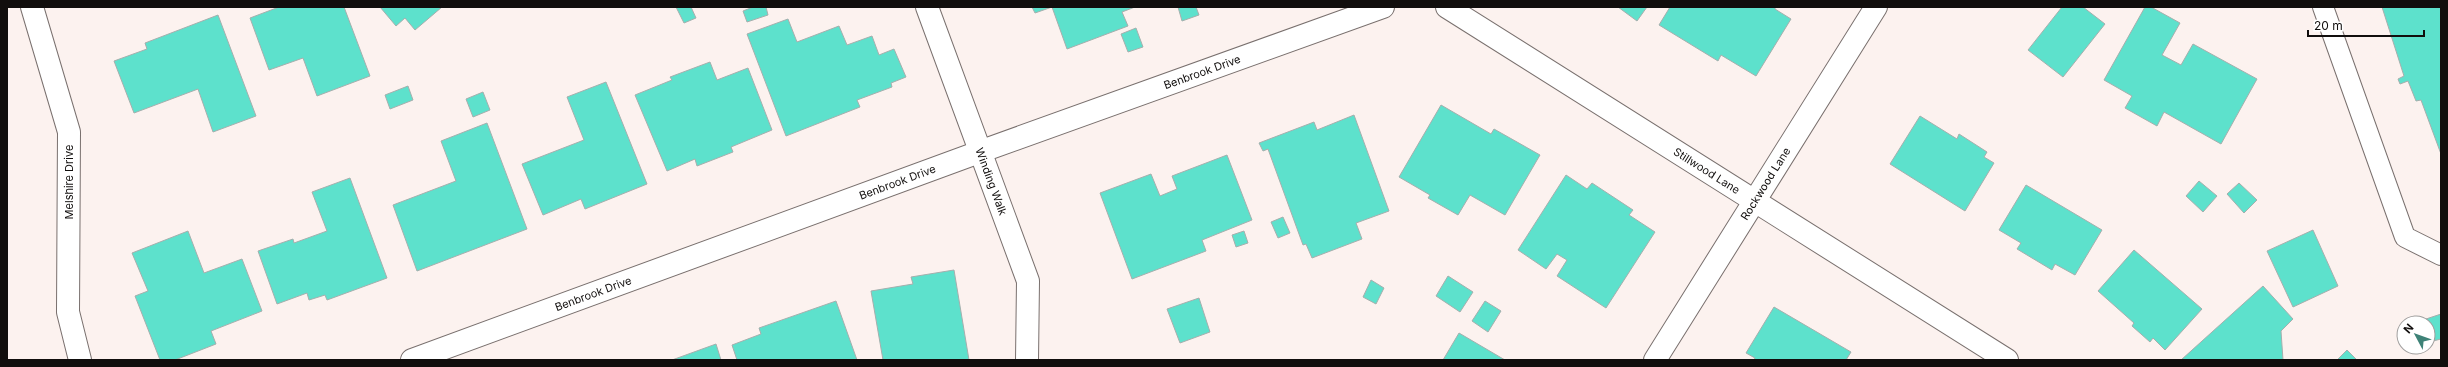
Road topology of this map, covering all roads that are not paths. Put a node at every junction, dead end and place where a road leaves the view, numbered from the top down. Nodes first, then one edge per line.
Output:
1 (32, 7) edge
2 (927, 7) edge
3 (1383, 7) edge
4 (1447, 7) edge
5 (1876, 7) edge
6 (2323, 7) edge
7 (982, 151) junction
8 (1755, 201) junction
9 (2441, 255) edge
10 (80, 360) edge
11 (412, 360) edge
12 (1027, 360) edge
13 (1655, 360) edge
14 (2008, 360) edge

1 - 10 street, Melshire Drive
2 - 7 street, Winding Walk
3 - 7 street, Benbrook Drive
4 - 8 street, Stillwood Lane
5 - 8 street, Rockwood Lane
6 - 9 lane
7 - 11 street, Benbrook Drive
7 - 12 street, Winding Walk
8 - 13 street, Rockwood Lane
8 - 14 street, Stillwood Lane

